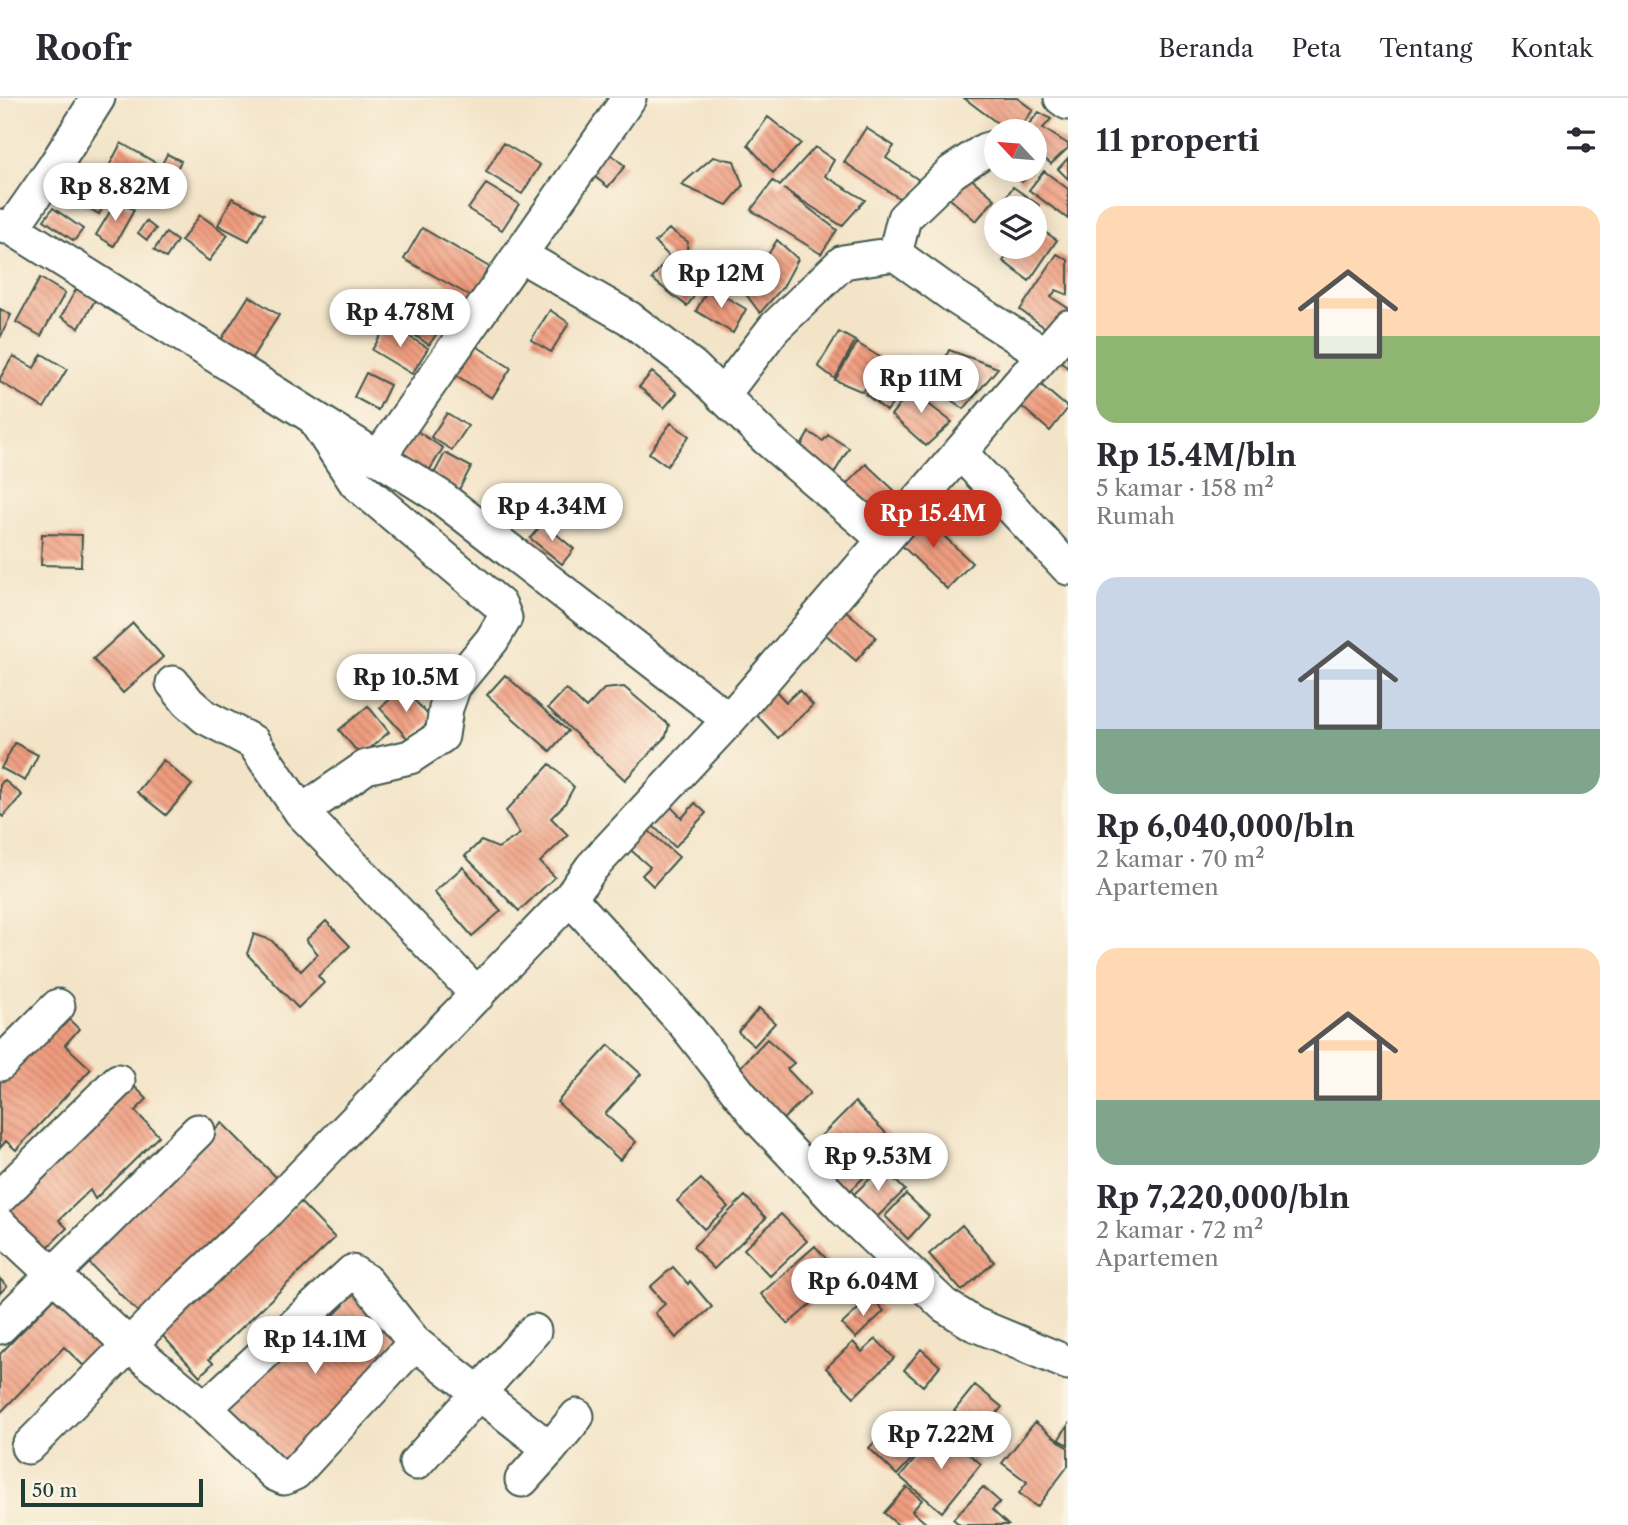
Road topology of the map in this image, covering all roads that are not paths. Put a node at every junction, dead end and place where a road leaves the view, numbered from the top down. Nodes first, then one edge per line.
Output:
1 (98, 98) edge
2 (629, 98) edge
3 (1061, 98) edge
4 (1068, 103) edge
5 (984, 151) edge
6 (6, 227) edge
7 (895, 254) junction
8 (520, 255) junction
9 (1068, 327) edge
10 (1044, 354) junction
11 (722, 396) junction
12 (313, 417) junction
13 (960, 452) junction
14 (378, 458) junction
15 (884, 539) junction
16 (1068, 568) edge
17 (173, 683) dead end
18 (729, 719) junction
19 (301, 812) junction
20 (570, 898) junction
21 (478, 995) junction
22 (58, 1006) dead end
23 (0, 1064) edge
24 (118, 1081) dead end
25 (198, 1131) dead end
26 (0, 1197) edge
27 (0, 1225) edge
28 (54, 1274) junction
29 (0, 1327) edge
30 (534, 1331) dead end
31 (415, 1343) junction
32 (129, 1345) junction
33 (1068, 1363) edge
34 (478, 1392) junction
35 (205, 1408) junction
36 (577, 1416) dead end
37 (28, 1447) dead end
38 (550, 1450) junction
39 (416, 1463) dead end
40 (522, 1480) dead end

1 - 6 street
2 - 8 street
3 - 4 street
5 - 7 street
6 - 12 street
7 - 10 street
7 - 11 street
8 - 11 street
8 - 14 street
9 - 10 street
10 - 13 street
11 - 15 street
12 - 14 street
12 - 19 street
13 - 15 street
13 - 16 street
14 - 18 street
15 - 18 street
17 - 19 street
18 - 20 street
19 - 21 street
20 - 21 street
20 - 33 street
21 - 32 street
22 - 23 street
24 - 26 street
25 - 28 street
27 - 28 street
28 - 29 street
28 - 32 street
30 - 34 street
31 - 34 street
31 - 35 street
31 - 35 street
32 - 35 street
32 - 37 street
34 - 38 street
34 - 39 street
36 - 38 street
38 - 40 street

